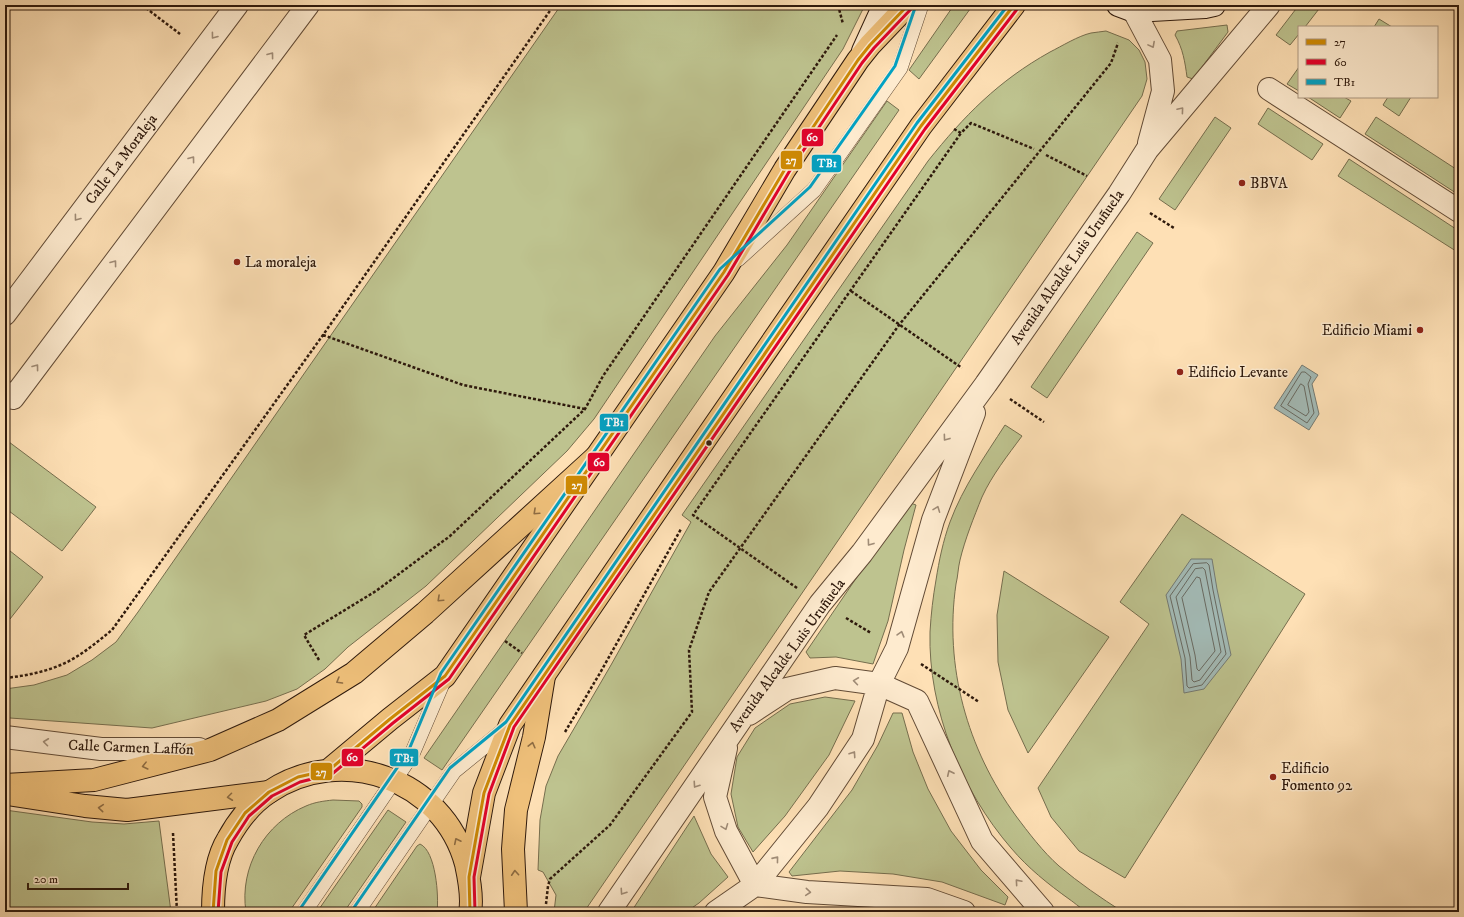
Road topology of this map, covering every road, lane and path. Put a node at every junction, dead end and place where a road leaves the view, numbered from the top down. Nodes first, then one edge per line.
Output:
1 (142, 5) edge
2 (237, 5) edge
3 (308, 5) edge
4 (554, 5) edge
5 (838, 5) edge
6 (884, 5) edge
7 (908, 5) edge
8 (922, 5) edge
9 (1014, 5) edge
10 (1214, 5) edge
11 (1269, 5) edge
12 (1126, 8) edge
13 (1118, 42) dead end
14 (202, 51) junction
15 (858, 60) junction
16 (1269, 89) dead end
17 (954, 128) dead end
18 (961, 133) junction
19 (1034, 149) dead end
20 (1147, 150) junction
21 (1046, 155) dead end
22 (1088, 176) dead end
23 (1459, 211) edge
24 (1150, 213) dead end
25 (1174, 228) dead end
26 (724, 272) junction
27 (851, 291) junction
28 (5, 314) edge
29 (899, 325) junction
30 (323, 335) junction
31 (986, 384) junction
32 (5, 392) edge
33 (585, 410) junction
34 (1044, 422) dead end
35 (596, 457) junction
36 (693, 515) junction
37 (689, 518) dead end
38 (681, 529) dead end
39 (740, 548) junction
40 (820, 604) junction
41 (505, 641) dead end
42 (897, 648) junction
43 (522, 653) dead end
44 (321, 663) dead end
45 (445, 676) junction
46 (544, 676) junction
47 (5, 678) edge
48 (879, 684) junction
49 (979, 702) dead end
50 (510, 725) junction
51 (735, 727) junction
52 (5, 737) edge
53 (562, 738) dead end
54 (210, 750) junction
55 (329, 770) junction
56 (395, 781) junction
57 (5, 785) edge
58 (269, 792) junction
59 (5, 793) edge
60 (430, 805) junction
61 (173, 829) dead end
62 (469, 877) junction
63 (755, 885) junction
64 (546, 905) dead end
65 (213, 907) edge
66 (177, 912) edge
67 (304, 912) edge
68 (356, 912) edge
69 (470, 912) edge
70 (516, 912) edge
71 (609, 912) edge
72 (716, 912) edge
73 (964, 912) edge
74 (1043, 912) edge

1 - 14 path
2 -> 14 street, Calle La Moraleja
32 -> 3 street
4 - 30 path
5 - 33 path
6 - 15 street
7 - 15 main road
8 - 26 lane
9 - 46 main road
10 - 12 street, Avenida Alcalde Luis Uruñuela
20 -> 11 street, Avenida Alcalde Luis Uruñuela
12 -> 20 street, Avenida Alcalde Luis Uruñuela
13 - 29 path
14 -> 28 street, Calle La Moraleja
15 - 26 main road
16 - 23 street
17 - 18 path
18 - 19 path
18 - 27 path
20 - 31 street, Avenida Alcalde Luis Uruñuela
21 - 22 path
24 - 25 path
26 - 35 main road
27 - 29 path
27 - 36 path
29 - 31 path
29 - 39 path
30 - 33 path
30 - 47 path
31 - 34 path
31 -> 40 street, Avenida Alcalde Luis Uruñuela
42 -> 31 street, Avenida Alcalde Luis Uruñuela
33 - 44 path
35 - 45 main road
35 -> 54 main road
36 - 37 path
36 - 39 path
38 - 53 path
39 - 40 path
39 - 64 path
40 - 42 path
40 - 51 street, Avenida Alcalde Luis Uruñuela
41 - 43 path
42 - 48 street, Avenida Alcalde Luis Uruñuela
42 - 49 path
45 - 55 main road
45 - 56 lane
46 - 50 main road
70 -> 46 main road
48 -> 51 street
63 -> 48 street, Avenida Alcalde Luis Uruñuela
74 -> 48 street
50 - 60 lane
50 - 62 main road
51 -> 63 street
51 -> 71 street, Avenida Alcalde Luis Uruñuela
54 -> 52 street, Calle Carmen Laffón
54 -> 57 main road
55 - 56 main road
55 - 58 main road
56 - 60 main road
56 - 67 lane
58 -> 59 main road
58 - 65 main road
62 -> 60 main road
60 - 68 lane
61 - 66 path
62 - 69 main road
63 - 72 street, Avenida Alcalde Luis Uruñuela
63 -> 73 street

